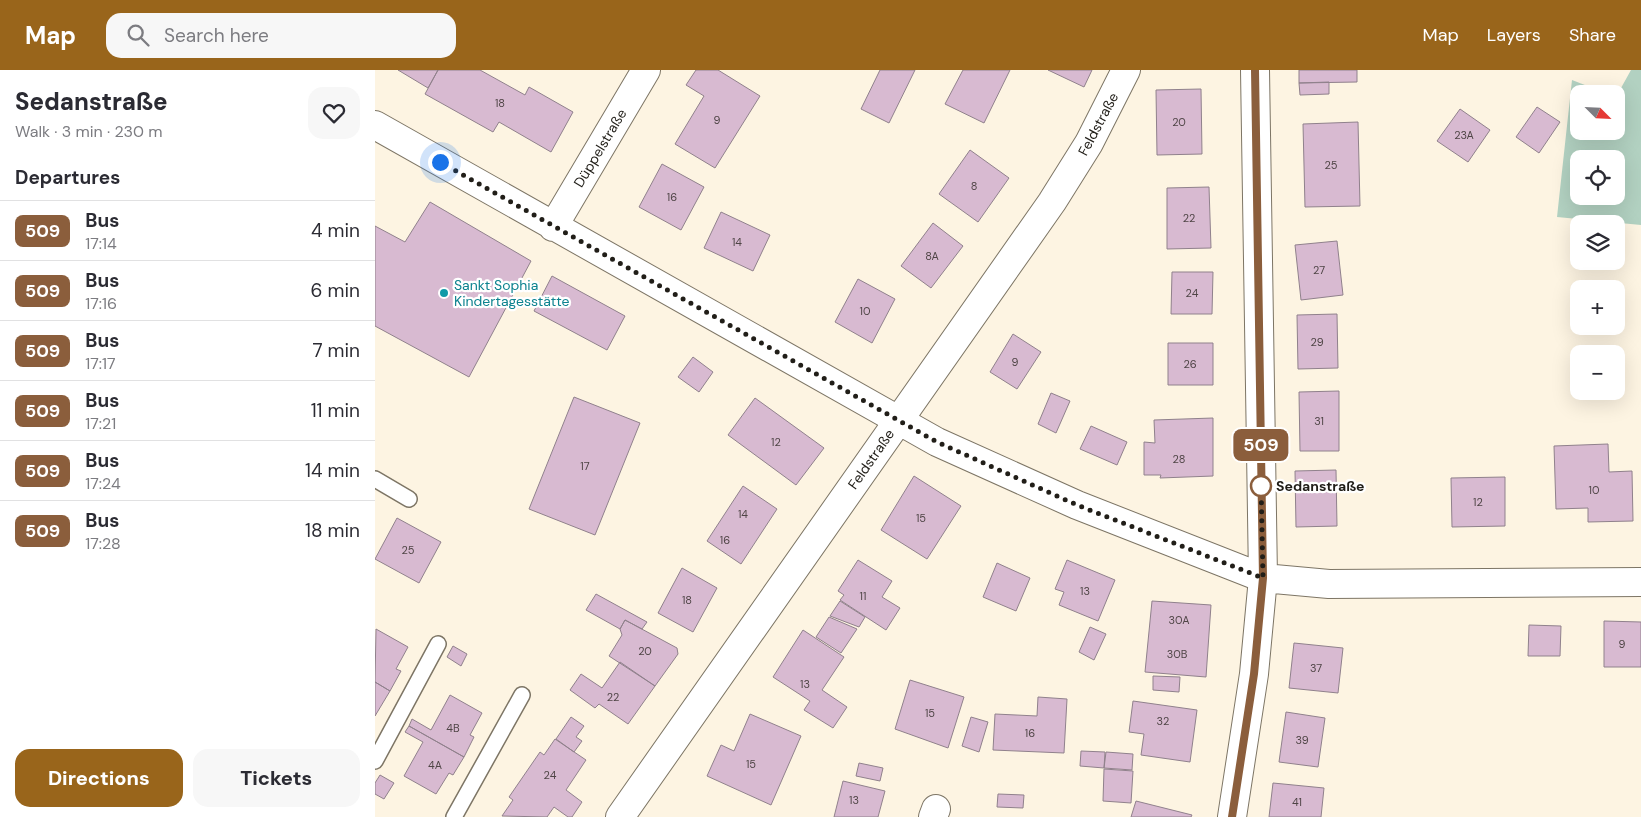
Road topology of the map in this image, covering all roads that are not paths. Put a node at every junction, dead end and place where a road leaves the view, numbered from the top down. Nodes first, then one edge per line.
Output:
1 (647, 70) edge
2 (1127, 70) edge
3 (1255, 70) edge
4 (375, 126) edge
5 (553, 227) junction
6 (897, 421) junction
7 (375, 480) edge
8 (409, 499) dead end
9 (1263, 578) junction
10 (1641, 582) edge
11 (438, 644) dead end
12 (522, 695) dead end
13 (375, 761) edge
14 (454, 817) edge
15 (620, 817) edge
16 (1232, 817) edge

1 - 5 street, Düppelstraße
2 - 6 street, Feldstraße
3 - 9 street
4 - 5 street
5 - 6 street
6 - 9 street
6 - 15 street, Feldstraße
7 - 8 lane
9 - 10 street
9 - 16 street
11 - 13 lane
12 - 14 lane

